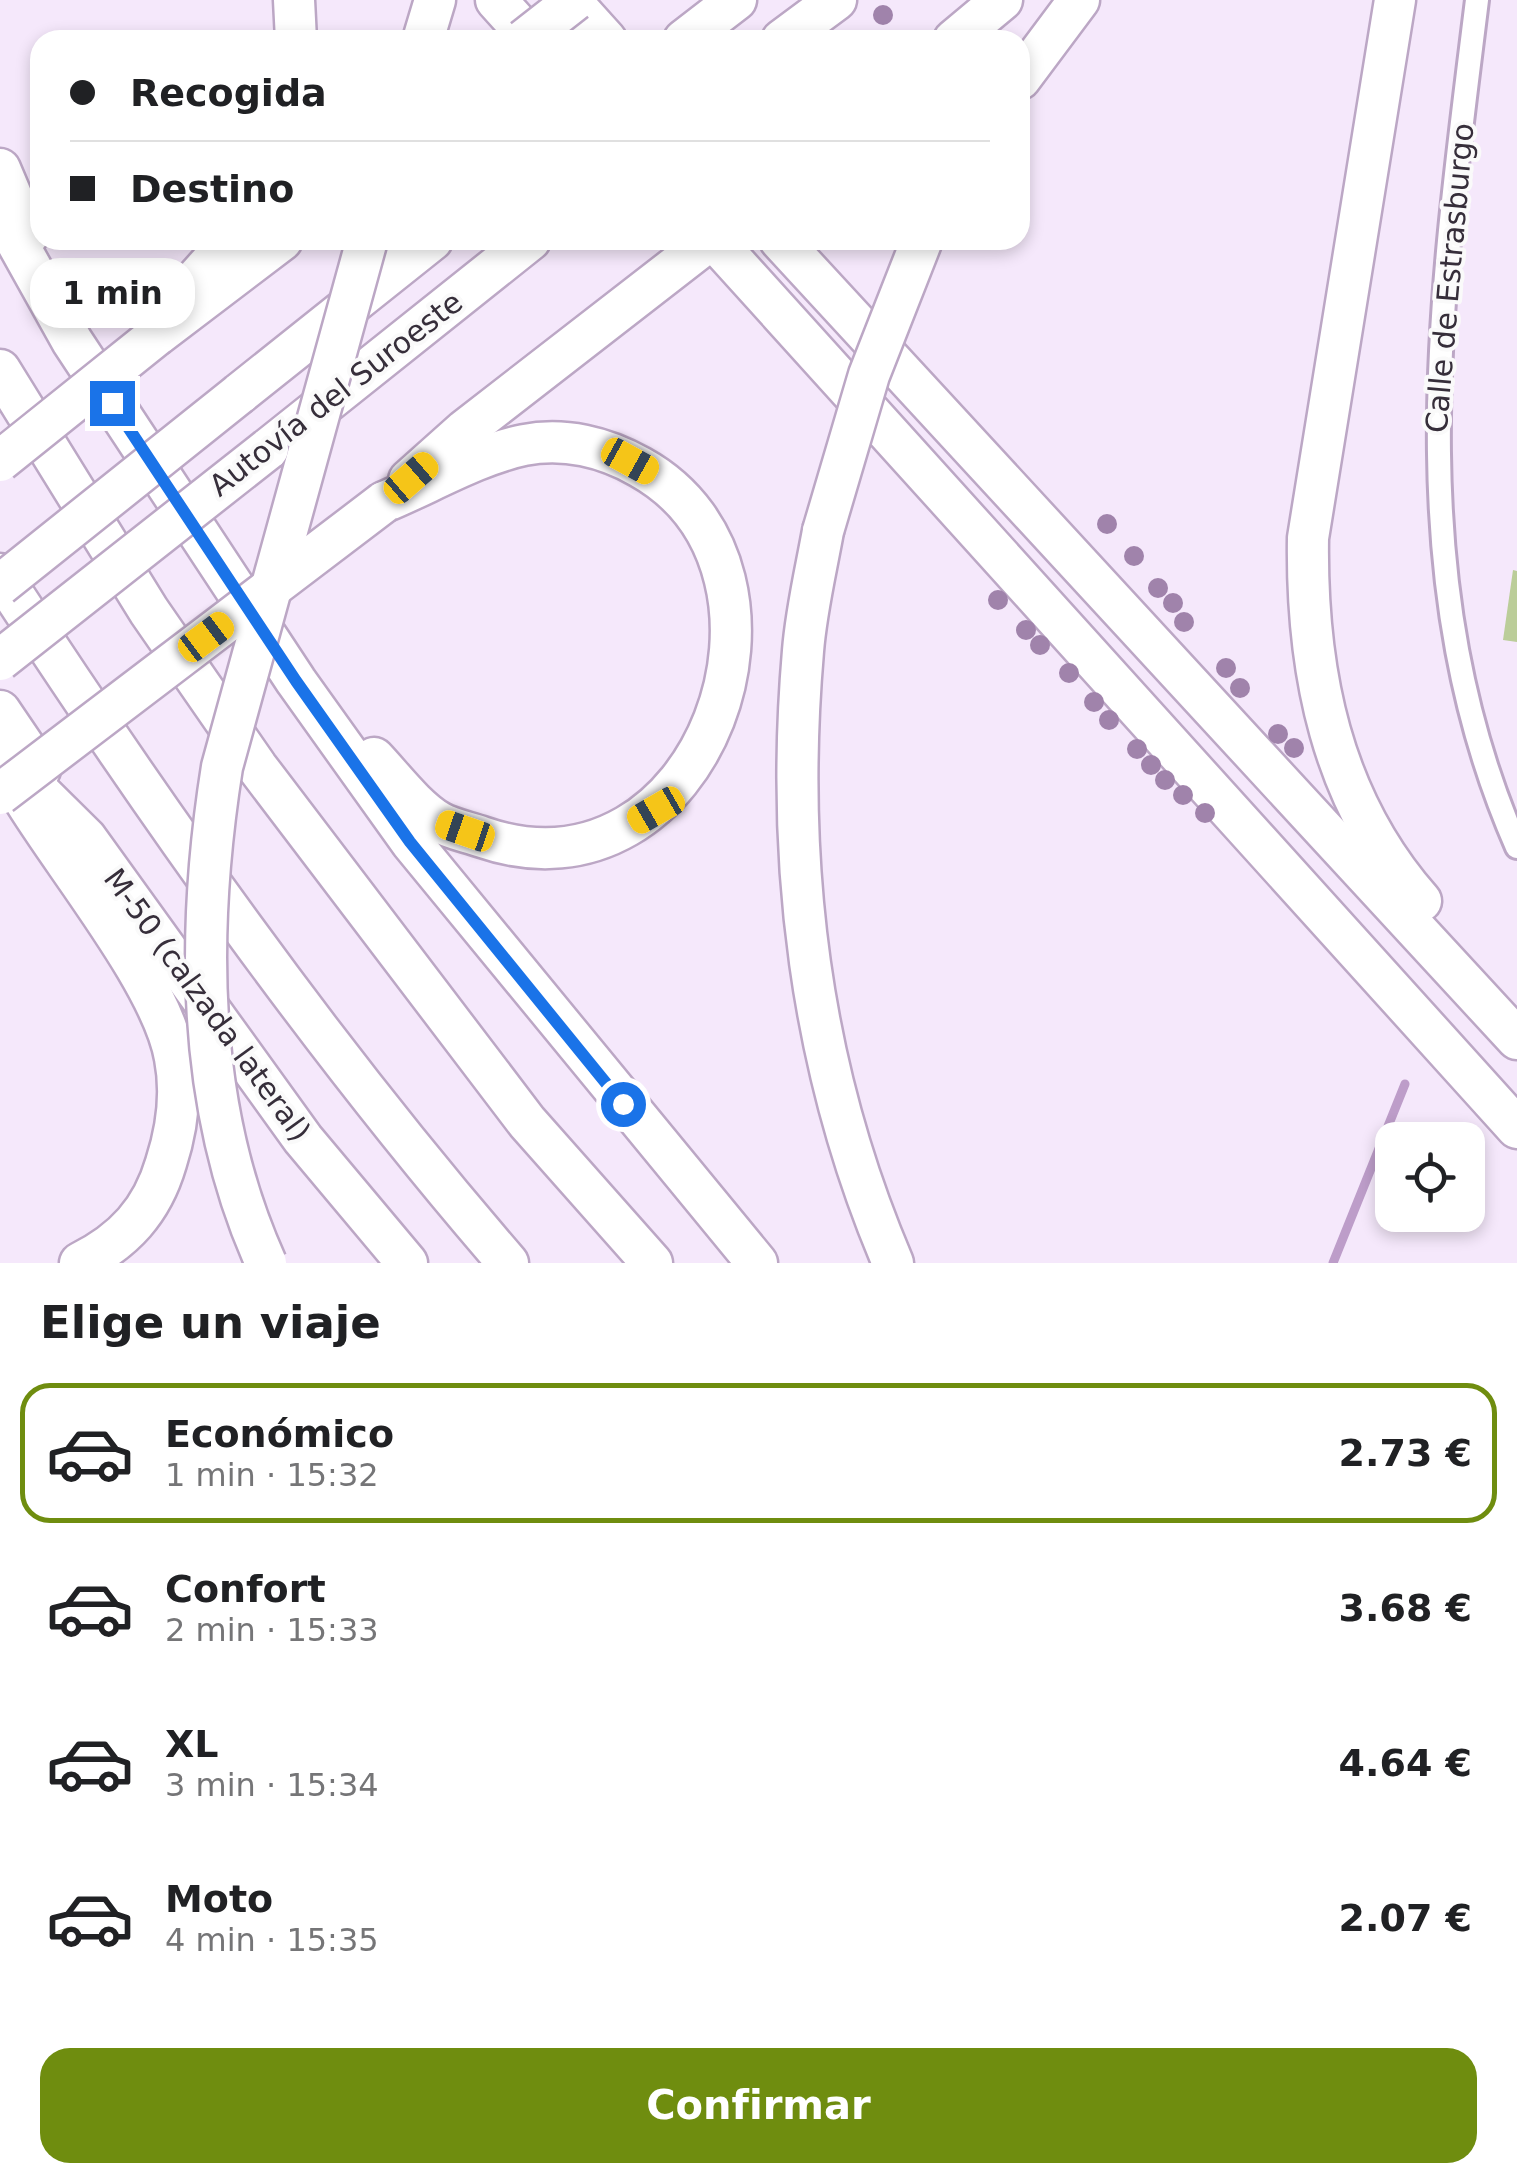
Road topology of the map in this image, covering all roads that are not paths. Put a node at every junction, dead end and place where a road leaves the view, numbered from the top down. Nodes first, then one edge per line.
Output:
1 (294, 0) edge
2 (435, 0) edge
3 (496, 0) edge
4 (572, 0) edge
5 (736, 0) edge
6 (836, 0) edge
7 (1002, 0) edge
8 (1079, 0) edge
9 (1395, 0) edge
10 (1477, 0) edge
11 (296, 30) edge
12 (426, 30) edge
13 (523, 30) edge
14 (536, 30) edge
15 (598, 30) edge
16 (697, 30) edge
17 (796, 30) edge
18 (966, 30) edge
19 (1030, 65) edge
20 (0, 168) edge
21 (0, 212) edge
22 (30, 241) edge
23 (33, 250) edge
24 (221, 250) edge
25 (269, 250) edge
26 (364, 250) edge
27 (420, 250) edge
28 (517, 250) edge
29 (698, 250) edge
30 (721, 250) edge
31 (789, 250) edge
32 (918, 250) edge
33 (51, 305) junction
34 (157, 335) junction
35 (0, 370) edge
36 (0, 462) edge
37 (384, 502) junction
38 (0, 574) edge
39 (0, 585) edge
40 (0, 660) edge
41 (296, 681) junction
42 (0, 711) edge
43 (0, 755) edge
44 (0, 794) edge
45 (1510, 816) edge
46 (86, 838) junction
47 (1517, 847) edge
48 (1517, 1008) edge
49 (1517, 1038) edge
50 (1510, 1121) edge
51 (80, 1263) edge
52 (266, 1263) edge
53 (407, 1263) edge
54 (508, 1263) edge
55 (652, 1263) edge
56 (757, 1263) edge
57 (893, 1263) edge

1 - 11 highway
2 - 12 highway
3 - 13 highway
4 - 14 highway, bridge
4 - 15 highway
5 - 16 highway
6 - 17 highway
7 - 18 highway
8 - 19 highway
9 - 48 highway
10 - 45 street, Calle de Estrasburgo
20 - 22 highway
21 - 33 highway
23 - 33 highway
24 - 34 highway
25 - 34 highway
26 - 52 highway, bridge
27 - 39 highway, Autovía del Suroeste, bridge
28 - 40 highway, Autovía del Suroeste, bridge
29 - 37 highway
30 - 50 highway
31 - 49 highway
32 - 57 highway, bridge
33 - 41 highway
34 - 36 highway, bridge
35 - 55 highway
37 - 41 highway
37 - 44 highway, bridge
38 - 54 highway
41 - 56 highway
42 - 46 highway
43 - 46 highway, M-50 (calzada lateral)
43 - 51 highway
45 - 47 street, Calle de Estrasburgo
46 - 53 highway, M-50 (calzada lateral)

